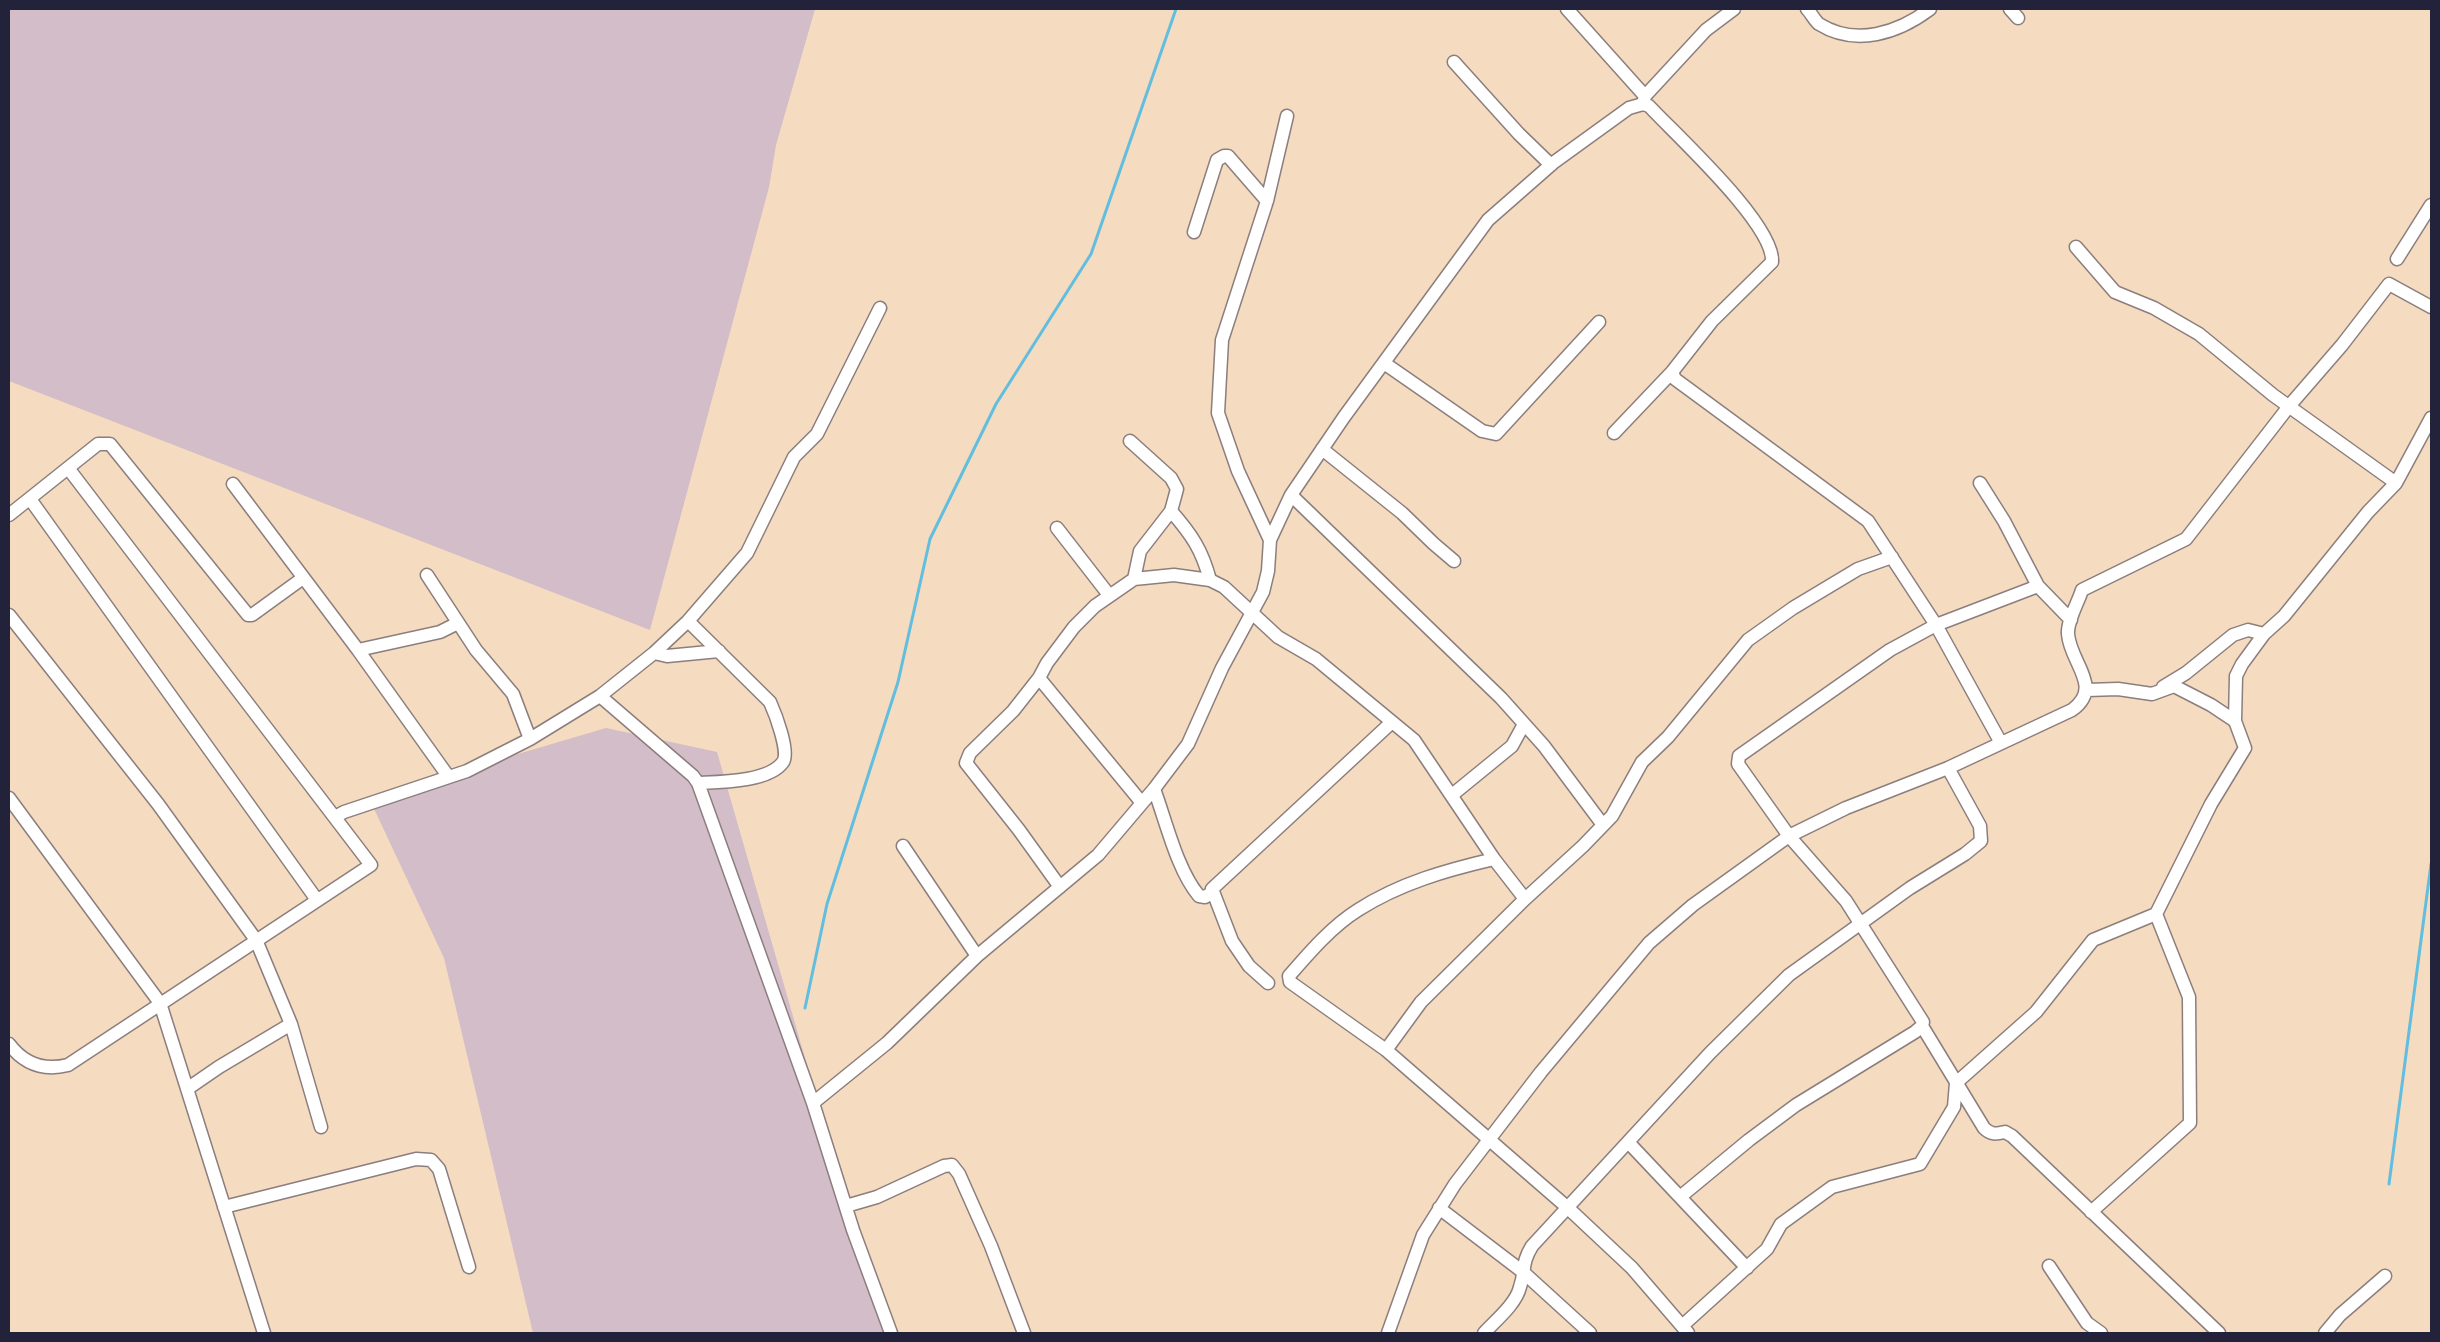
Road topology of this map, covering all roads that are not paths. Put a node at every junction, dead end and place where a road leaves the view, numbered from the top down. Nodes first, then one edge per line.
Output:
1 (1567, 9) edge
2 (1734, 9) edge
3 (1807, 9) edge
4 (1930, 9) edge
5 (1454, 62) dead end
6 (1644, 100) junction
7 (1287, 116) dead end
8 (1551, 165) junction
9 (1266, 201) junction
10 (2431, 205) edge
11 (1194, 232) dead end
12 (2076, 248) dead end
13 (2397, 259) dead end
14 (2431, 307) edge
15 (880, 308) dead end
16 (1599, 322) dead end
17 (1384, 363) junction
18 (1672, 372) junction
19 (2290, 405) junction
20 (2431, 418) edge
21 (1614, 434) dead end
22 (1130, 441) dead end
23 (1322, 450) junction
24 (68, 468) junction
25 (1980, 483) dead end
26 (234, 484) dead end
27 (2396, 484) junction
28 (1291, 495) junction
29 (30, 499) junction
30 (1171, 512) junction
31 (9, 515) edge
32 (1057, 528) dead end
33 (1270, 540) junction
34 (1892, 557) junction
35 (1454, 560) dead end
36 (427, 575) dead end
37 (303, 578) junction
38 (1134, 579) junction
39 (1210, 580) junction
40 (2038, 586) junction
41 (1108, 595) junction
42 (1252, 612) junction
43 (9, 615) edge
44 (688, 620) junction
45 (2071, 620) junction
46 (458, 623) junction
47 (1936, 625) junction
48 (2264, 634) junction
49 (358, 650) junction
50 (719, 651) junction
51 (654, 652) junction
52 (1039, 678) junction
53 (2087, 690) junction
54 (2152, 694) junction
55 (600, 696) junction
56 (2235, 721) junction
57 (1392, 722) junction
58 (1524, 724) junction
59 (530, 739) junction
60 (2001, 743) junction
61 (1948, 768) junction
62 (448, 776) junction
63 (698, 783) junction
64 (1154, 789) junction
65 (1452, 795) junction
66 (9, 798) edge
67 (1142, 803) junction
68 (335, 817) junction
69 (1603, 826) junction
70 (1788, 836) junction
71 (903, 846) dead end
72 (1494, 859) junction
73 (1060, 888) junction
74 (1212, 893) junction
75 (1525, 899) junction
76 (317, 900) junction
77 (2156, 914) junction
78 (1861, 923) junction
79 (256, 940) junction
80 (977, 956) junction
81 (1268, 984) dead end
82 (160, 1003) junction
83 (292, 1024) junction
84 (1922, 1026) junction
85 (9, 1044) edge
86 (1386, 1050) junction
87 (1956, 1083) junction
88 (187, 1089) junction
89 (813, 1103) junction
90 (321, 1127) dead end
91 (1488, 1141) junction
92 (1628, 1142) junction
93 (1680, 1197) junction
94 (224, 1206) junction
95 (846, 1206) junction
96 (1439, 1208) junction
97 (1568, 1208) junction
98 (2091, 1212) junction
99 (2049, 1266) dead end
100 (470, 1267) dead end
101 (1747, 1268) junction
102 (1523, 1272) junction
103 (2385, 1276) dead end
104 (1685, 1330) edge
105 (264, 1333) edge
106 (891, 1333) edge
107 (1024, 1333) edge
108 (1388, 1333) edge
109 (1484, 1333) edge
110 (1590, 1333) edge
111 (2101, 1333) edge
112 (2219, 1333) edge
113 (2325, 1333) edge

1 - 6 street
2 - 6 street
3 - 4 street
5 - 8 street
6 - 8 street
6 - 18 street
7 - 9 street
8 - 17 street
9 - 11 street
9 - 33 street
10 - 13 street
12 - 19 street
14 - 19 street
15 - 44 street
16 - 17 street
17 - 23 street
18 - 21 street
18 - 34 street
19 - 27 street
19 - 45 street
20 - 27 street
22 - 30 street
23 - 28 street
23 - 35 street
24 - 29 street
24 - 37 street
24 - 68 street
25 - 40 street
26 - 37 street
27 - 48 street
28 - 33 street
28 - 58 street
29 - 31 street
29 - 76 street
30 - 38 street
30 - 39 street
32 - 41 street
33 - 42 street
34 - 47 street
34 - 69 street
36 - 46 street
37 - 49 street
38 - 39 street
38 - 41 street
39 - 42 street
40 - 45 street
40 - 47 street
41 - 52 street
42 - 57 street
42 - 64 street
43 - 79 street
44 - 50 street
44 - 51 street
45 - 53 street
46 - 49 street
46 - 59 street
47 - 60 street
47 - 70 street
48 - 54 street
48 - 56 street
49 - 62 street
50 - 51 street
50 - 63 street
51 - 55 street
52 - 67 street
52 - 73 street
53 - 54 street
53 - 60 street
54 - 56 street
55 - 59 street
55 - 63 street
56 - 77 street
57 - 65 street
57 - 74 street
58 - 65 street
58 - 69 street
59 - 62 street
60 - 61 street
61 - 70 street
61 - 78 street
62 - 68 street
63 - 89 street
64 - 67 street
64 - 74 street
65 - 72 street
66 - 82 street
67 - 73 street
68 - 76 street
69 - 75 street
70 - 78 street
70 - 91 street
71 - 80 street
72 - 75 street
72 - 86 street
73 - 80 street
74 - 81 street
75 - 86 street
76 - 79 street
77 - 87 street
77 - 98 street
78 - 84 street
78 - 92 street
79 - 82 street
79 - 83 street
80 - 89 street
82 - 85 street
82 - 88 street
83 - 88 street
83 - 90 street
84 - 87 street
84 - 93 street
86 - 91 street
87 - 98 street
87 - 101 street
88 - 94 street
89 - 95 street
91 - 96 street
91 - 97 street
92 - 93 street
92 - 97 street
93 - 101 street
94 - 100 street
94 - 105 street
95 - 106 street
95 - 107 street
96 - 102 street
96 - 108 street
97 - 102 street
97 - 104 street
98 - 112 street
99 - 111 street
101 - 104 street
102 - 109 street
102 - 110 street
103 - 113 street

